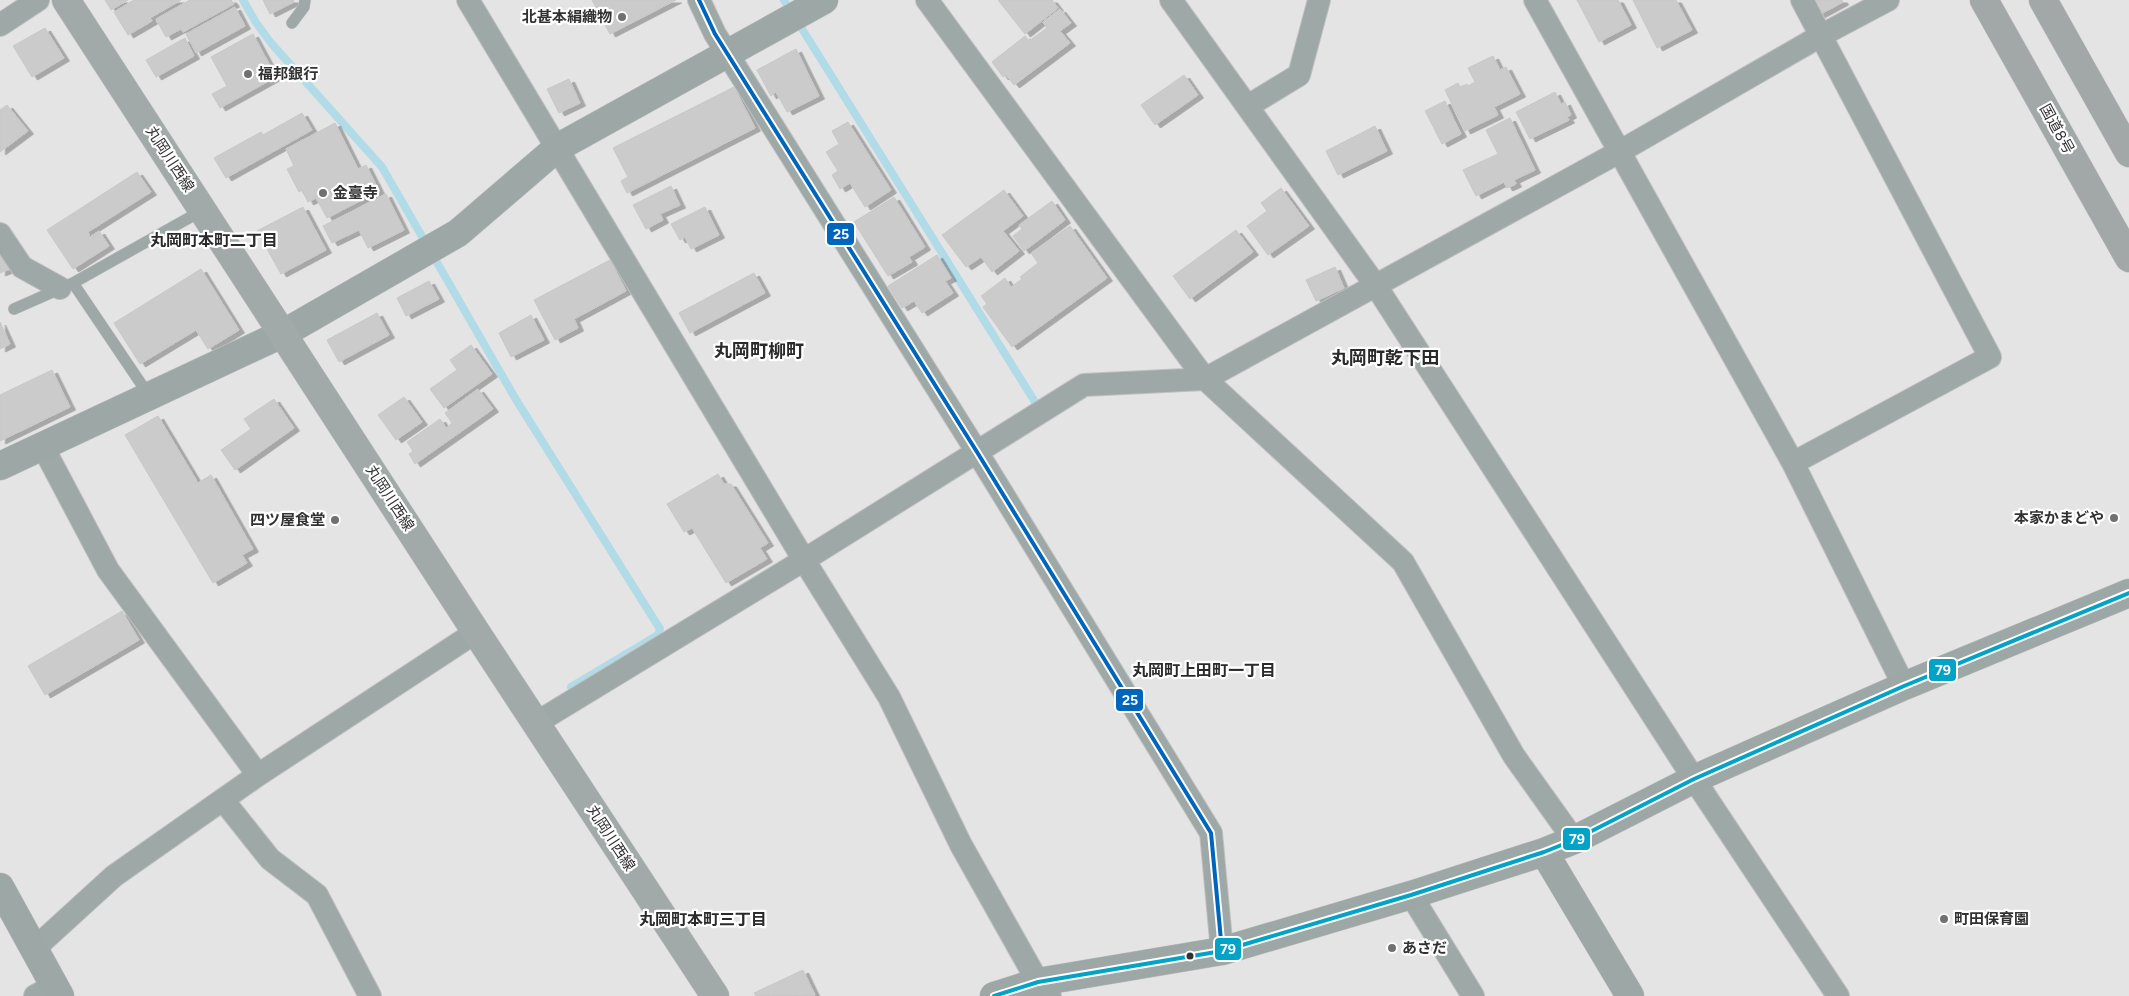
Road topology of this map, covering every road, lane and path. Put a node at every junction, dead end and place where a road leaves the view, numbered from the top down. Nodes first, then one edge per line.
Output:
1 (38, 0) edge
2 (66, 0) edge
3 (305, 0) edge
4 (468, 0) edge
5 (699, 0) edge
6 (824, 0) edge
7 (927, 0) edge
8 (1171, 0) edge
9 (1319, 0) edge
10 (1535, 0) edge
11 (1802, 0) edge
12 (1888, 0) edge
13 (1984, 0) edge
14 (2043, 0) edge
15 (292, 23) dead end
16 (0, 26) edge
17 (1822, 35) junction
18 (728, 52) junction
19 (1248, 106) junction
20 (557, 148) junction
21 (1619, 152) junction
22 (2129, 153) edge
23 (203, 210) junction
24 (0, 234) edge
25 (2129, 258) edge
26 (66, 286) junction
27 (1376, 286) junction
28 (14, 309) dead end
29 (284, 334) junction
30 (1205, 379) junction
31 (150, 396) junction
32 (43, 447) junction
33 (977, 452) junction
34 (1793, 463) junction
35 (0, 466) edge
36 (804, 560) junction
37 (2129, 593) edge
38 (476, 632) junction
39 (1904, 686) junction
40 (536, 723) junction
41 (258, 775) junction
42 (1694, 779) junction
43 (223, 800) junction
44 (1574, 840) junction
45 (1544, 852) junction
46 (0, 887) edge
47 (1411, 896) junction
48 (34, 949) junction
49 (1222, 951) junction
50 (1044, 989) edge
51 (50, 992) edge
52 (370, 996) edge
53 (715, 996) edge
54 (994, 996) edge
55 (1473, 996) edge
56 (1630, 996) edge
57 (1838, 996) edge

1 - 16 street
2 - 23 main road, 丸岡川西線
3 - 15 lane
4 - 20 street
5 - 18 street
6 - 18 street
7 - 30 street
8 - 19 street
9 - 19 street
10 - 21 street
11 - 17 street
12 - 17 street
13 - 25 highway, 国道8号
14 - 22 highway
17 - 21 street
17 - 34 street
18 - 20 street
18 - 33 street
19 - 27 street
20 - 29 street
20 - 36 street
21 - 27 street
21 - 34 street
23 - 26 lane
23 - 29 main road, 丸岡川西線
24 - 26 street
26 - 28 lane
26 - 31 lane
27 - 30 street
27 - 42 street
29 - 31 street
29 - 38 main road, 丸岡川西線
30 - 33 street
30 - 44 street
31 - 32 street
32 - 35 street
32 - 41 street
33 - 36 street
33 - 49 street
34 - 39 street
36 - 40 street
36 - 50 street
37 - 39 street
38 - 40 main road, 丸岡川西線
38 - 41 street
39 - 42 street
40 - 53 main road, 丸岡川西線
41 - 43 street
42 - 44 street
42 - 57 street
43 - 48 street
43 - 52 street
44 - 45 street
45 - 47 street
45 - 56 street
46 - 48 street
47 - 49 street
47 - 55 street
48 - 51 street
49 - 50 street
50 - 54 street

